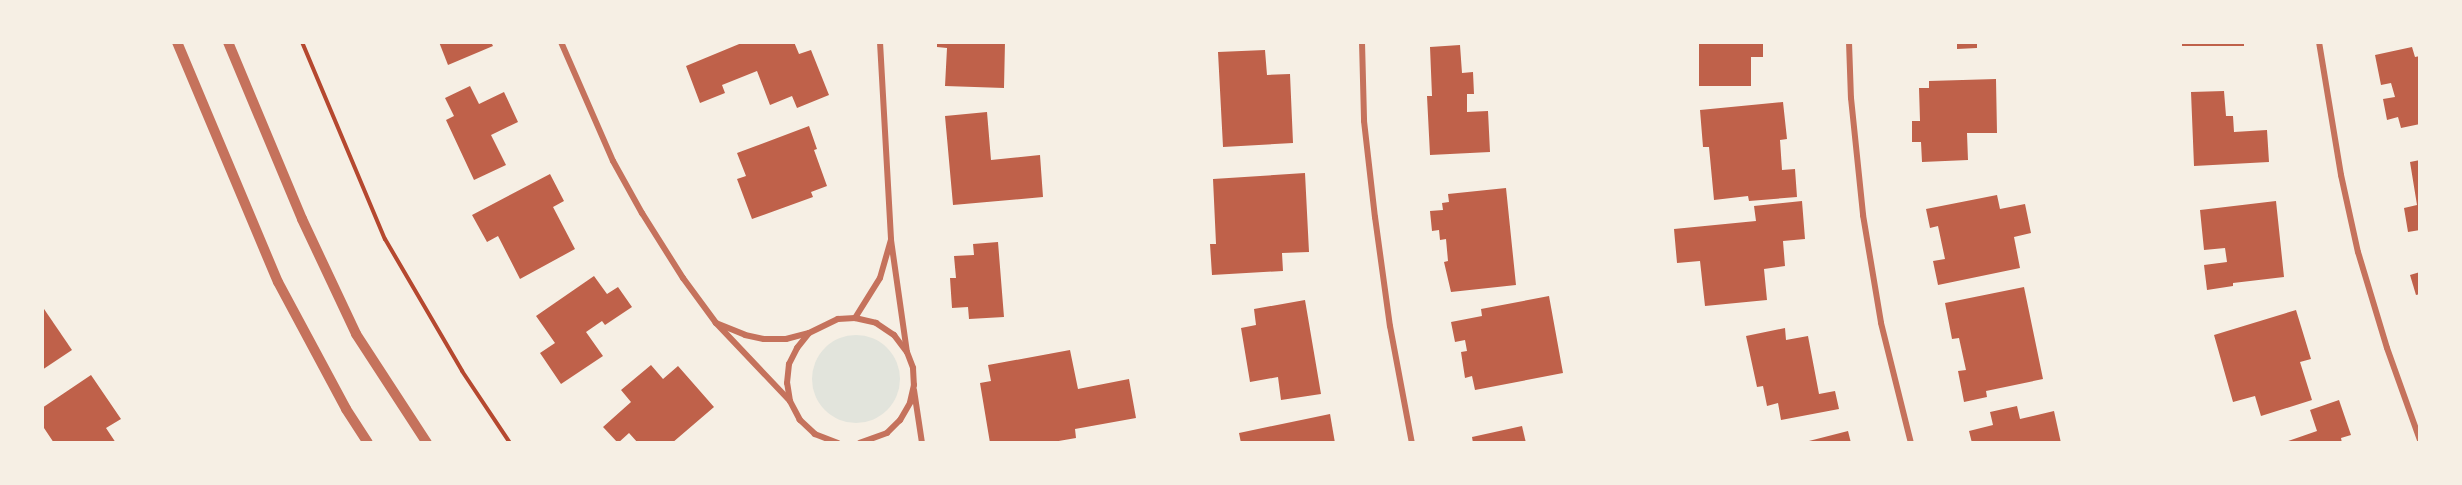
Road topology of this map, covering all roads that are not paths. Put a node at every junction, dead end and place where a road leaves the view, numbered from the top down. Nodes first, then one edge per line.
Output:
1 (177, 42) edge
2 (228, 42) edge
3 (561, 42) edge
4 (880, 42) edge
5 (1362, 42) edge
6 (1849, 42) edge
7 (2319, 42) edge
8 (891, 240) junction
9 (855, 318) junction
10 (716, 323) junction
11 (809, 333) junction
12 (907, 352) junction
13 (914, 385) junction
14 (790, 401) junction
15 (815, 434) junction
16 (2420, 440) edge
17 (368, 443) edge
18 (427, 443) edge
19 (825, 443) edge
20 (838, 443) edge
21 (860, 443) edge
22 (922, 443) edge
23 (1412, 443) edge
24 (1911, 443) edge

1 - 17 street
2 - 18 street
3 - 10 street
4 - 8 street
5 - 23 street
6 - 24 street
7 - 16 street
8 - 9 street
8 - 12 street
9 - 11 street
9 - 12 street
10 - 11 street
10 - 14 street
11 - 14 street
12 - 13 street
13 - 21 street
13 - 22 street
14 - 15 street
15 - 19 street
15 - 20 street

